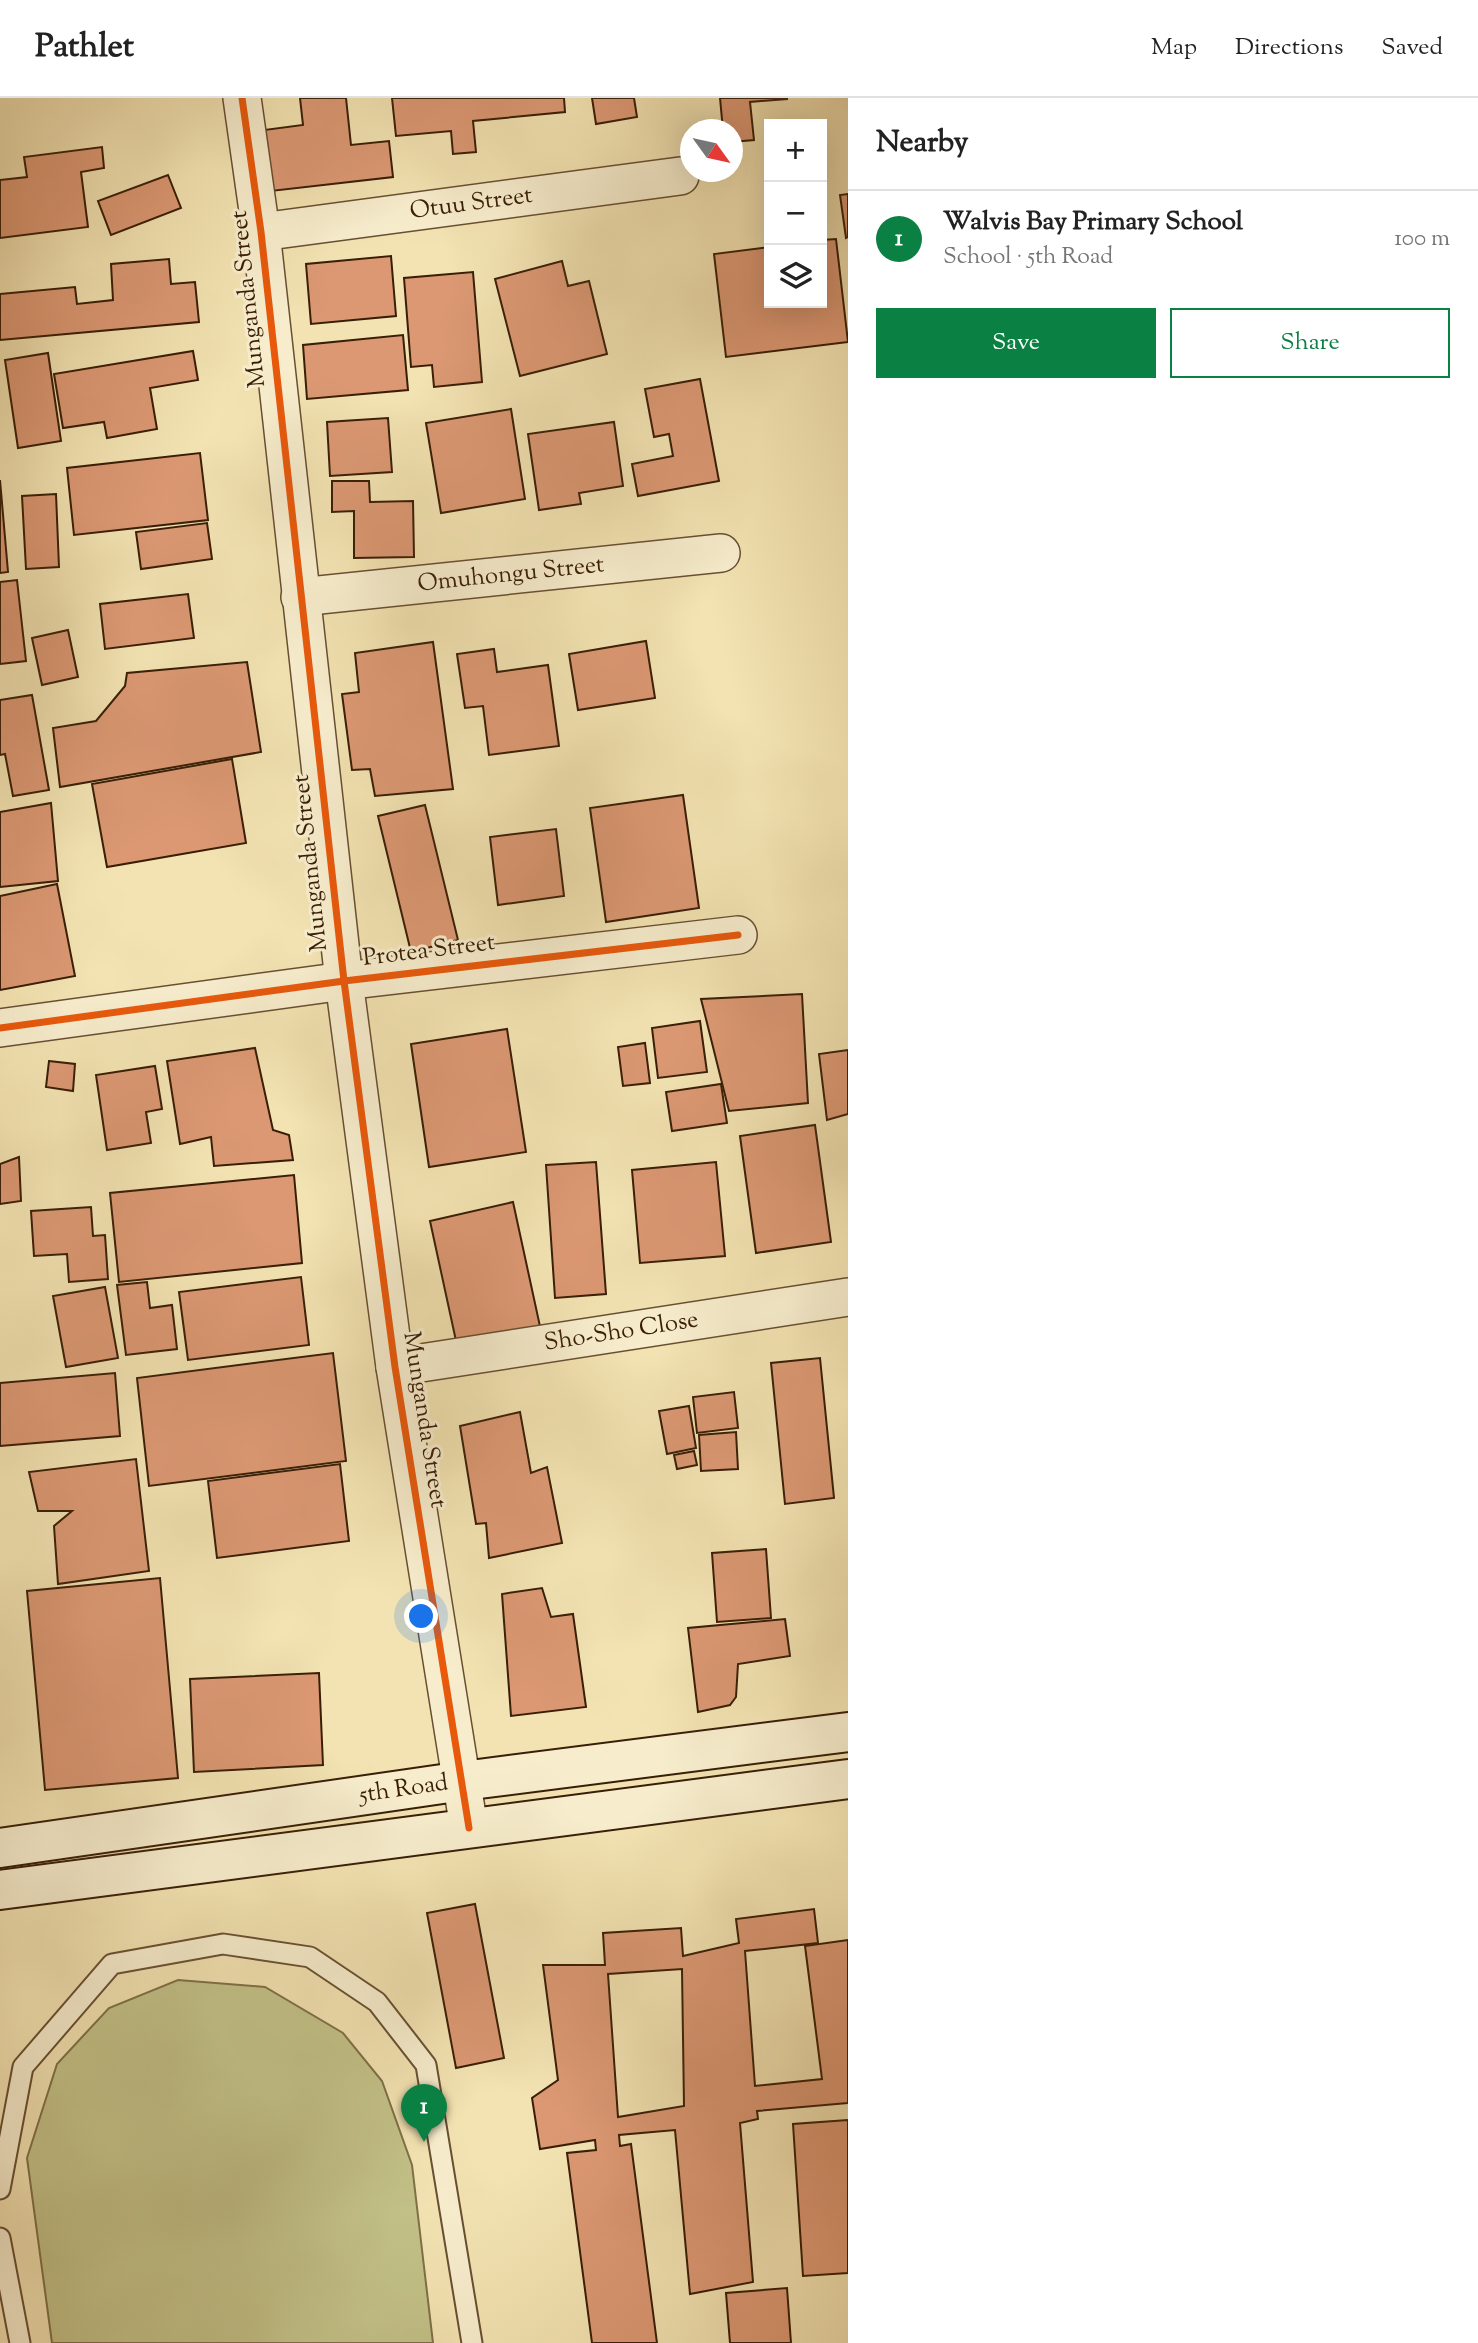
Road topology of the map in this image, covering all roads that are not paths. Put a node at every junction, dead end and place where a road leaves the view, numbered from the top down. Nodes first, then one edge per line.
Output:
1 (243, 98) edge
2 (680, 176) dead end
3 (261, 232) junction
4 (722, 553) dead end
5 (300, 597) junction
6 (738, 935) dead end
7 (344, 981) junction
8 (0, 1028) edge
9 (848, 1297) edge
10 (395, 1367) junction
11 (848, 1732) edge
12 (848, 1779) edge
13 (463, 1781) junction
14 (469, 1828) junction
15 (0, 1848) edge
16 (0, 1890) edge
17 (0, 2189) edge
18 (0, 2238) edge
19 (20, 2343) edge
20 (472, 2343) edge

1 - 3 street, Munganda Street
2 - 3 street, Otuu Street
3 - 5 street, Munganda Street
4 - 5 street, Omuhongu Street
5 - 7 street, Munganda Street
6 - 7 street, Protea Street
7 - 8 street, Protea Street
7 - 10 street, Munganda Street
9 - 10 street, Sho-Sho Close
10 - 13 street, Munganda Street
11 - 13 main road, 5th Road
12 - 14 main road, 5th Road
13 - 14 street, Munganda Street
13 - 15 main road, 5th Road
14 - 16 main road, 5th Road
17 - 20 lane
18 - 19 lane

